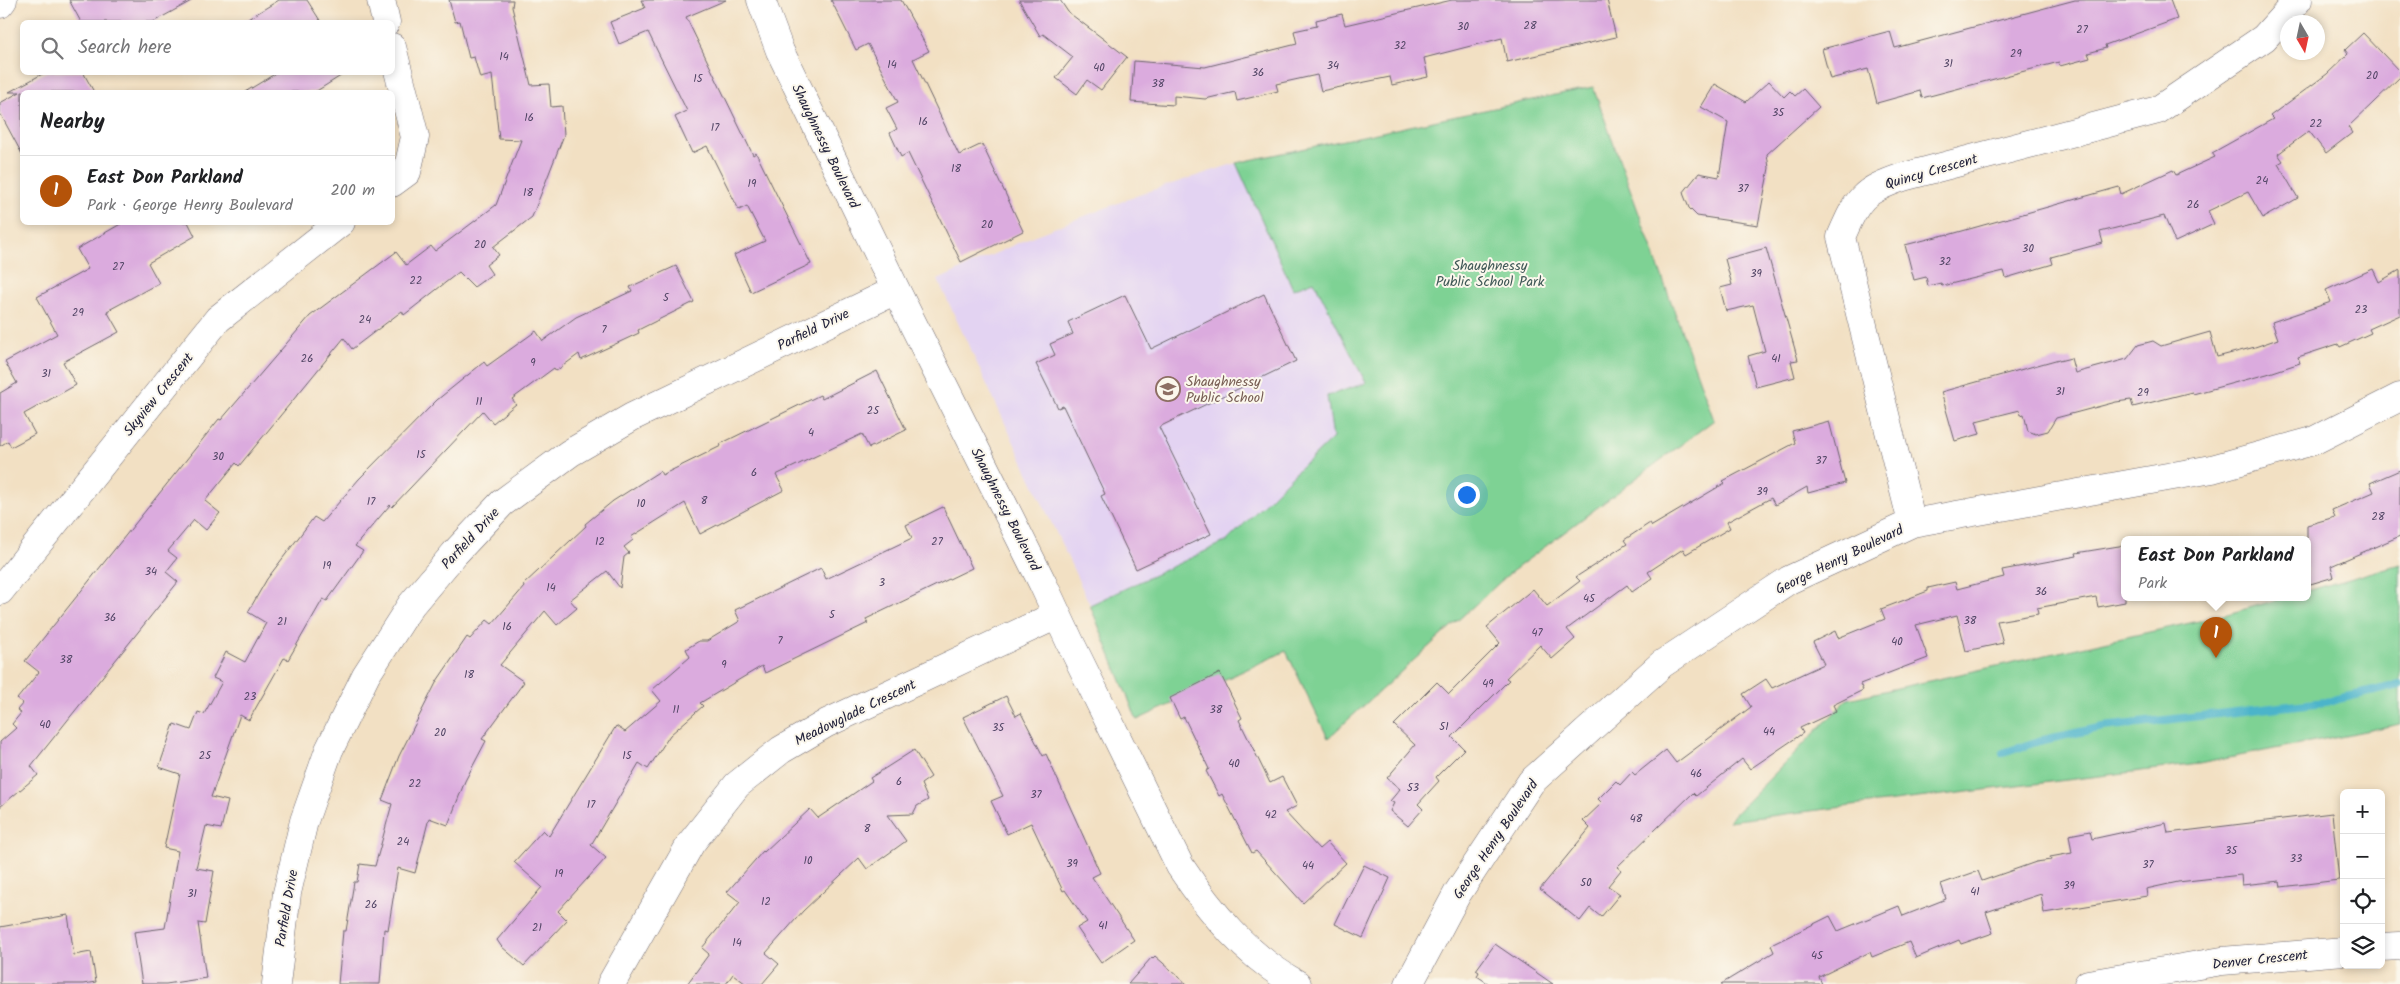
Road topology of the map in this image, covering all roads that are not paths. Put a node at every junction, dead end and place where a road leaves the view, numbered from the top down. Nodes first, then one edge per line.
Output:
1 (3, 0) edge
2 (381, 0) edge
3 (761, 0) edge
4 (2298, 0) edge
5 (0, 4) edge
6 (386, 20) edge
7 (395, 59) edge
8 (395, 181) edge
9 (337, 225) edge
10 (896, 290) junction
11 (2400, 398) edge
12 (1912, 523) junction
13 (0, 591) edge
14 (1057, 615) junction
15 (2400, 946) edge
16 (2385, 947) edge
17 (2340, 951) edge
18 (276, 984) edge
19 (611, 984) edge
20 (1297, 984) edge
21 (1409, 984) edge
22 (2088, 984) edge

1 - 5 street
2 - 6 street
3 - 10 street, Shaughnessy Boulevard
4 - 12 street, Quincy Crescent
7 - 8 street
9 - 13 street, Skyview Crescent
10 - 14 street, Shaughnessy Boulevard
10 - 18 street, Parfield Drive
11 - 12 street, George Henry Boulevard
12 - 21 street, George Henry Boulevard
14 - 19 street, Meadowglade Crescent
14 - 20 street, Shaughnessy Boulevard
15 - 16 street
17 - 22 street, Denver Crescent

